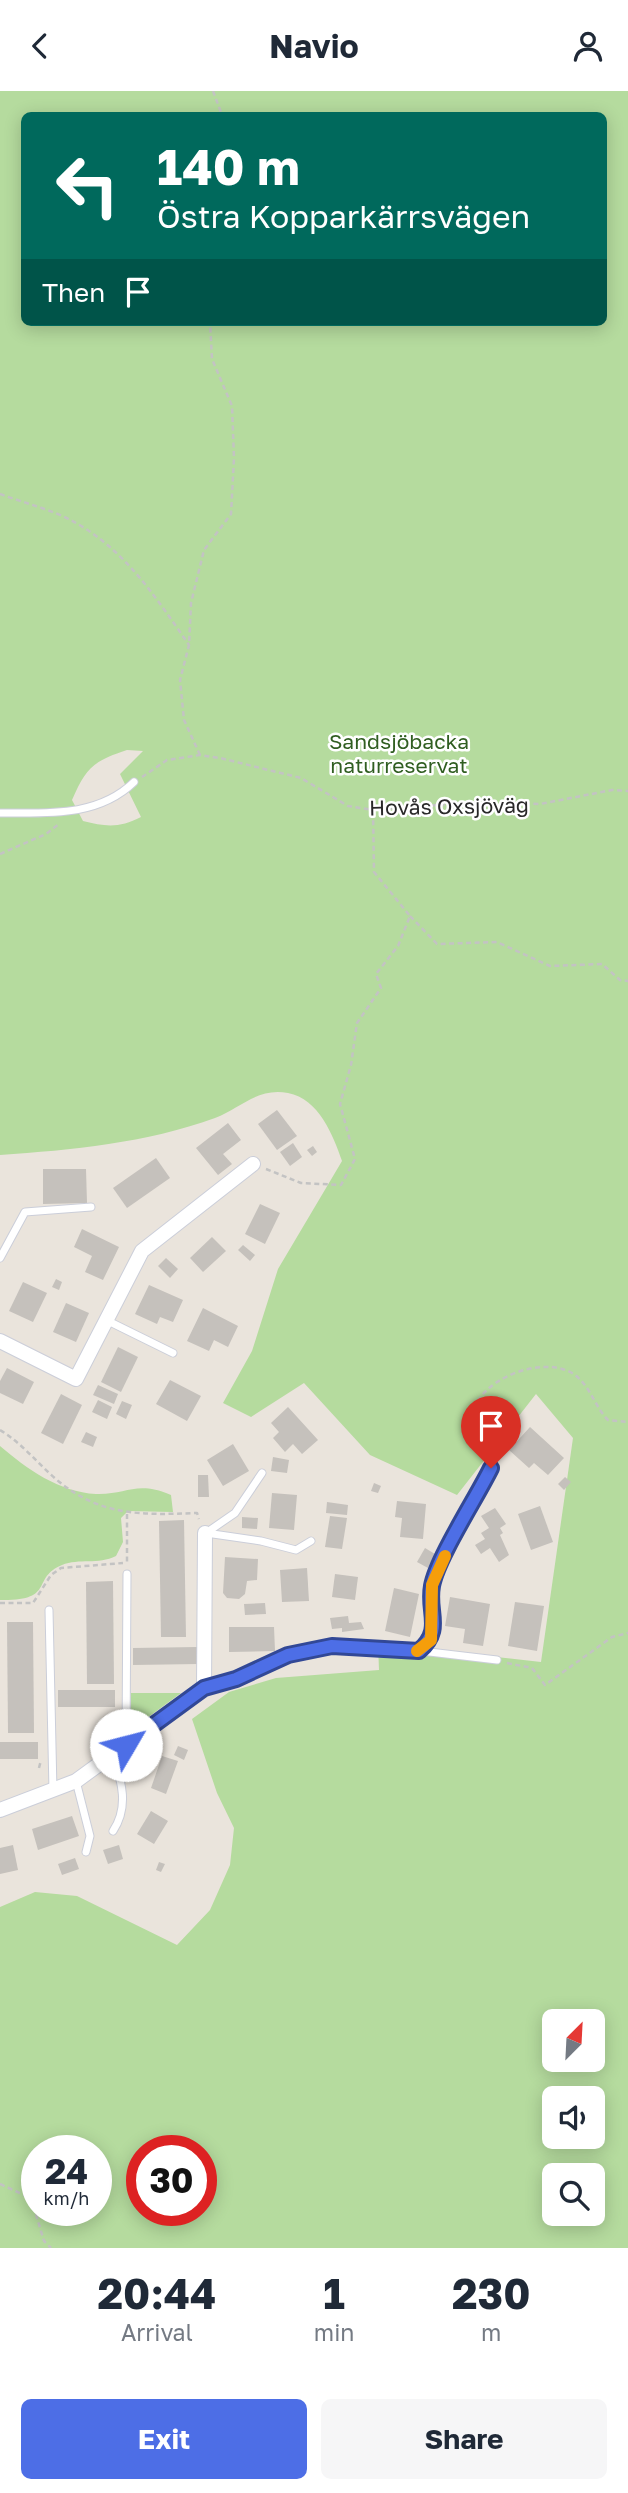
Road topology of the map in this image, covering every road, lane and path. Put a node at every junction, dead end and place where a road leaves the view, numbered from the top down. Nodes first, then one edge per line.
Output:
1 (213, 91) edge
2 (221, 112) edge
3 (211, 326) edge
4 (0, 494) edge
5 (189, 645) junction
6 (200, 755) junction
7 (134, 782) joint
8 (628, 791) edge
9 (373, 810) junction
10 (76, 811) junction
11 (0, 813) edge
12 (0, 854) edge
13 (410, 916) junction
14 (628, 981) edge
15 (253, 1164) joint
16 (90, 1207) dead end
17 (0, 1258) edge
18 (106, 1320) junction
19 (0, 1341) edge
20 (173, 1353) dead end
21 (628, 1422) edge
22 (0, 1430) edge
23 (491, 1468) joint
24 (262, 1473) dead end
25 (127, 1514) junction
26 (205, 1533) junction
27 (311, 1541) dead end
28 (127, 1563) junction
29 (127, 1574) joint
30 (0, 1602) edge
31 (49, 1610) dead end
32 (628, 1633) edge
33 (419, 1651) junction
34 (497, 1660) joint
35 (204, 1688) junction
36 (126, 1745) junction
37 (113, 1756) junction
38 (76, 1781) junction
39 (53, 1791) junction
40 (0, 1810) edge
41 (113, 1831) dead end
42 (86, 1852) dead end
43 (0, 2184) edge
44 (51, 2248) edge

1 - 2 path
3 - 5 path
4 - 5 path
5 - 6 path
6 - 7 path, Hovås Oxsjöväg
6 - 9 path, Hovås Oxsjöväg
7 - 10 lane
8 - 9 path, Hovås Oxsjöväg
9 - 13 path
10 - 11 lane
10 - 12 path
13 - 14 path
13 - 15 path
15 - 18 street
16 - 17 lane
18 - 19 street
18 - 20 lane
21 - 23 path
22 - 25 path
23 - 33 street
24 - 26 lane
25 - 26 path
25 - 28 path
26 - 27 lane
26 - 35 street
28 - 29 path
28 - 30 path
29 - 36 lane
31 - 39 lane
32 - 34 path
33 - 34 lane
33 - 35 street
35 - 36 street
36 - 37 street
37 - 38 street
37 - 41 lane
38 - 39 street
38 - 42 lane
39 - 40 street
43 - 44 path

